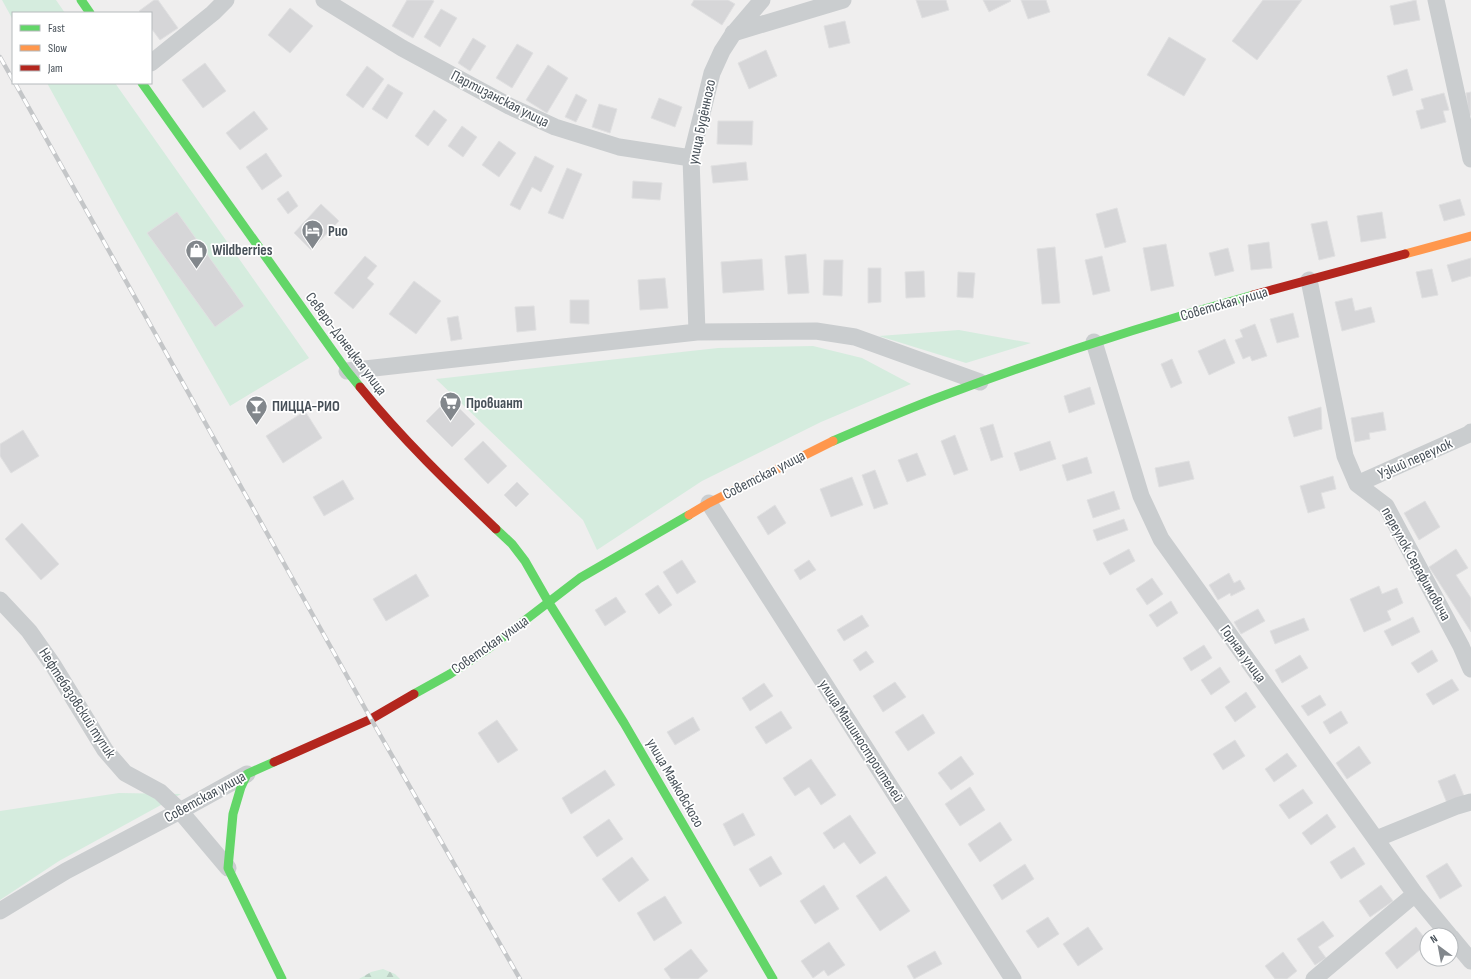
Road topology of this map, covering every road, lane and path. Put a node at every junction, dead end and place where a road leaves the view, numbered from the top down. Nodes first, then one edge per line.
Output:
1 (81, 0) edge
2 (226, 0) edge
3 (324, 0) edge
4 (762, 0) edge
5 (843, 0) edge
6 (1436, 0) edge
7 (89, 12) edge
8 (733, 34) junction
9 (152, 62) edge
10 (143, 84) edge
11 (691, 158) junction
12 (1471, 159) edge
13 (1471, 236) edge
14 (1309, 280) junction
15 (697, 332) junction
16 (1094, 342) junction
17 (347, 371) junction
18 (980, 382) junction
19 (1471, 432) edge
20 (1357, 484) junction
21 (709, 503) junction
22 (0, 600) edge
23 (549, 603) junction
24 (1471, 669) edge
25 (247, 774) junction
26 (1471, 802) edge
27 (180, 811) junction
28 (1376, 839) junction
29 (228, 868) junction
30 (1415, 894) junction
31 (0, 912) edge
32 (1442, 927) edge
33 (1459, 947) edge
34 (1471, 961) edge
35 (282, 979) edge
36 (773, 979) edge
37 (1013, 979) edge
38 (1314, 979) edge

1 - 7 main road
2 - 9 street
3 - 11 street, Партизанская улица
4 - 8 street, улица Будённого
5 - 8 street
6 - 12 street
8 - 11 street, улица Будённого
10 - 17 main road, Северо-Донецкая улица
11 - 15 street, улица Будённого
13 - 14 main road, Советская улица
14 - 16 main road, Советская улица
14 - 20 street, переулок Серафимовича
15 - 17 street
15 - 18 street
16 - 18 main road, Советская улица
16 - 28 street, Горная улица
17 - 23 main road, Северо-Донецкая улица
18 - 21 main road, Советская улица
19 - 20 street, Узкий переулок
20 - 24 street, переулок Серафимовича
21 - 23 main road, Советская улица
21 - 37 street, улица Машиностроителей
22 - 27 street, Нефтебазовский тупик
23 - 25 main road, Советская улица
23 - 36 main road, улица Маяковского
25 - 27 street, Советская улица
25 - 29 main road
26 - 28 street
27 - 29 street, Нефтебазовский тупик
27 - 31 street, Советская улица
28 - 30 street, Горная улица
29 - 35 main road
30 - 32 street, Горная улица
30 - 38 street
33 - 34 street, Горная улица

